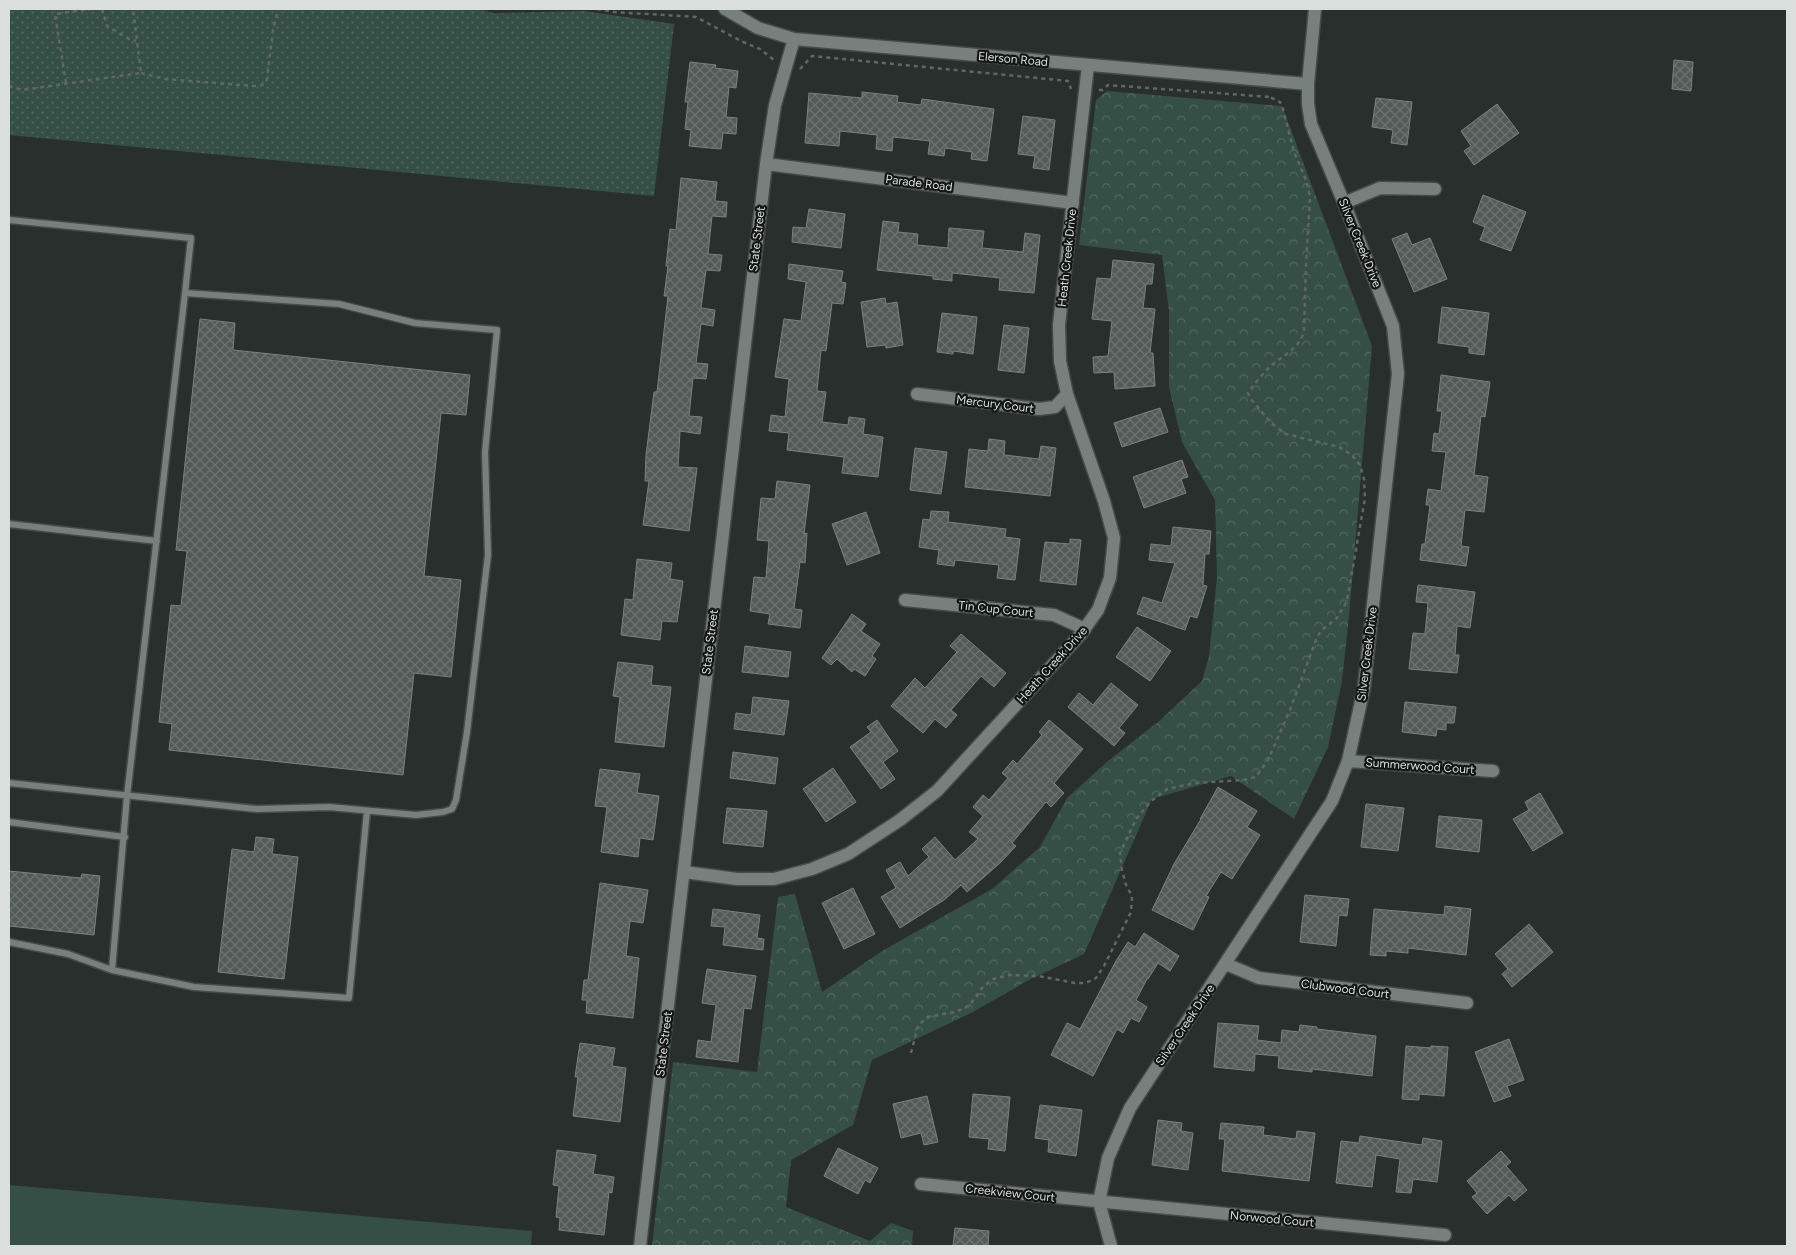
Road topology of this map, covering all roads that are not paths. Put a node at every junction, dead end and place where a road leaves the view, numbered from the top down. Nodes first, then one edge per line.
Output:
1 (725, 9) edge
2 (1315, 9) edge
3 (794, 40) junction
4 (1088, 65) junction
5 (1308, 84) junction
6 (766, 164) junction
7 (1435, 189) dead end
8 (1073, 203) junction
9 (1344, 203) junction
10 (9, 220) edge
11 (185, 293) junction
12 (917, 394) dead end
13 (1067, 394) junction
14 (9, 524) edge
15 (157, 541) junction
16 (905, 600) dead end
17 (1085, 629) junction
18 (1348, 761) junction
19 (1493, 771) dead end
20 (9, 783) edge
21 (127, 796) junction
22 (367, 811) junction
23 (9, 822) edge
24 (125, 837) junction
25 (684, 872) junction
26 (9, 942) edge
27 (1226, 964) junction
28 (112, 970) junction
29 (1467, 1003) dead end
30 (921, 1184) dead end
31 (1099, 1202) junction
32 (1445, 1235) dead end
33 (640, 1246) edge
34 (1111, 1246) edge

1 - 3 street, Elerson Road
2 - 5 street, Silver Creek Drive
3 - 4 street, Elerson Road
3 - 6 street, State Street
4 - 5 street, Elerson Road
4 - 8 street, Heath Creek Drive
5 - 9 street, Silver Creek Drive
6 - 8 street, Parade Road
6 - 25 street, State Street
7 - 9 street
8 - 13 street, Heath Creek Drive
9 - 18 street, Silver Creek Drive
10 - 11 lane
11 - 15 lane
11 - 22 lane
12 - 13 street, Mercury Court
13 - 17 street, Heath Creek Drive
14 - 15 lane
15 - 21 lane
16 - 17 street, Tin Cup Court
17 - 25 street, Heath Creek Drive
18 - 19 street, Summerwood Court
18 - 27 street, Silver Creek Drive
20 - 21 lane
21 - 22 lane
21 - 24 lane
22 - 28 lane
23 - 24 lane
24 - 28 lane
25 - 33 street, State Street
26 - 28 lane
27 - 29 street, Clubwood Court
27 - 31 street, Silver Creek Drive
30 - 31 street, Creekview Court
31 - 32 street, Norwood Court
31 - 34 street, Silver Creek Drive

